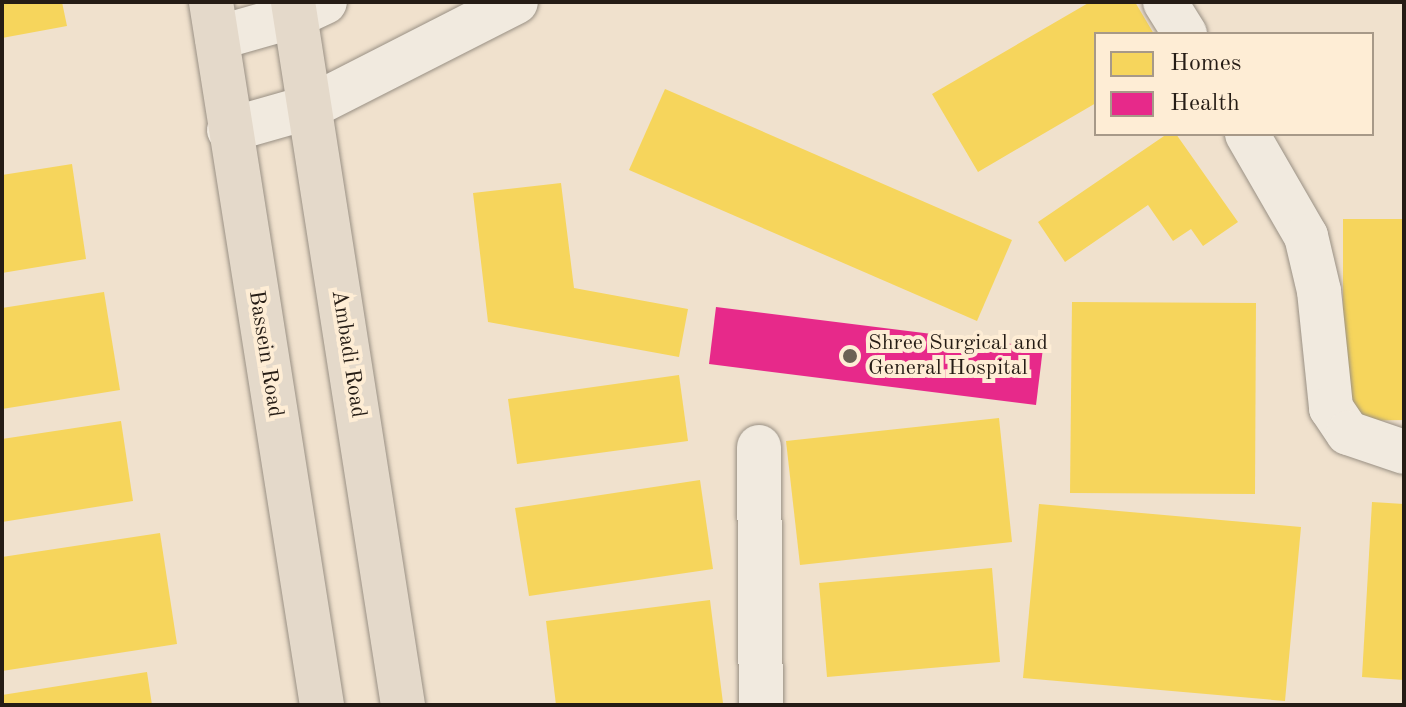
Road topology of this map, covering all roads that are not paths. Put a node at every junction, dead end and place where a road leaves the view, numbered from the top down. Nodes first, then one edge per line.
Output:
1 (516, 2) edge
2 (1165, 2) edge
3 (304, 7) edge
4 (214, 20) edge
5 (1184, 32) edge
6 (310, 107) junction
7 (229, 130) junction
8 (1248, 136) edge
9 (759, 447) dead end
10 (1404, 452) edge
11 (322, 705) edge
12 (403, 705) edge
13 (761, 705) edge

1 - 6 street
2 - 5 street
3 - 4 street
3 - 6 main road, Ambadi Road
4 - 7 main road, Bassein Road
6 - 7 street
6 - 12 main road, Ambadi Road
7 - 11 main road, Bassein Road
8 - 10 street
9 - 13 street

